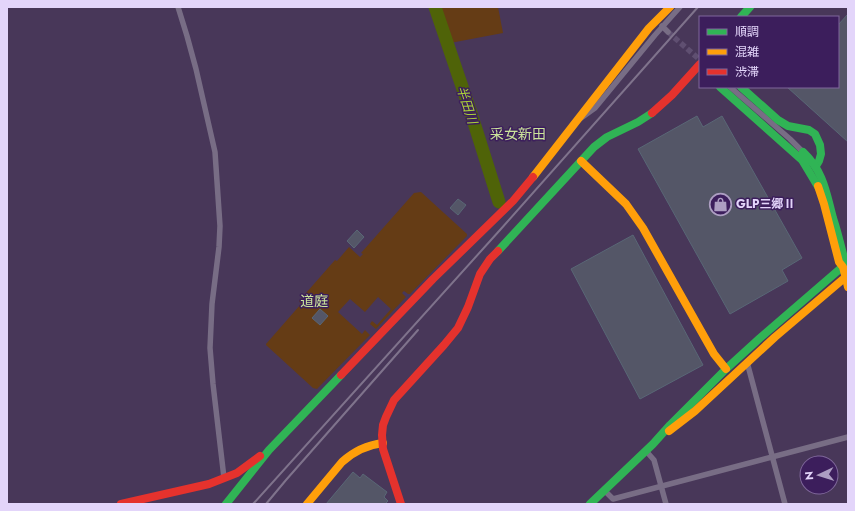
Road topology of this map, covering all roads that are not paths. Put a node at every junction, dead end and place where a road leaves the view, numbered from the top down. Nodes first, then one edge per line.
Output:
1 (178, 7) edge
2 (670, 7) edge
3 (680, 7) edge
4 (750, 7) edge
5 (742, 16) edge
6 (662, 26) junction
7 (668, 32) tunnel mouth
8 (699, 67) edge
9 (721, 88) edge
10 (731, 88) edge
11 (742, 88) edge
12 (576, 121) junction
13 (803, 152) junction
14 (581, 161) junction
15 (816, 166) junction
16 (820, 190) junction
17 (845, 265) edge
18 (847, 277) edge
19 (848, 287) edge
20 (747, 362) junction
21 (726, 369) junction
22 (848, 437) edge
23 (383, 443) junction
24 (653, 444) junction
25 (268, 450) junction
26 (646, 451) junction
27 (773, 457) junction
28 (224, 478) junction
29 (661, 487) junction
30 (605, 491) junction
31 (594, 503) edge
32 (121, 504) edge
33 (226, 504) edge
34 (307, 504) edge
35 (401, 504) edge
36 (666, 504) edge
37 (785, 504) edge

1 - 28 street
2 - 12 street
3 - 6 street
4 - 5 street
6 - 7 street
6 - 12 street
8 - 14 street
9 - 16 street
10 - 13 street
11 - 15 street
12 - 25 street
13 - 15 street
13 - 16 street
14 - 21 street
14 - 23 street
15 - 17 street
16 - 17 street
17 - 18 street
17 - 21 street
18 - 19 street
18 - 20 street
20 - 24 street
20 - 27 street
21 - 24 street
22 - 27 street
23 - 34 street
23 - 35 street
24 - 26 street
25 - 28 street
25 - 33 street
26 - 29 street
26 - 30 street
27 - 29 street
27 - 37 street
28 - 32 street
29 - 30 street
29 - 36 street
30 - 31 street

